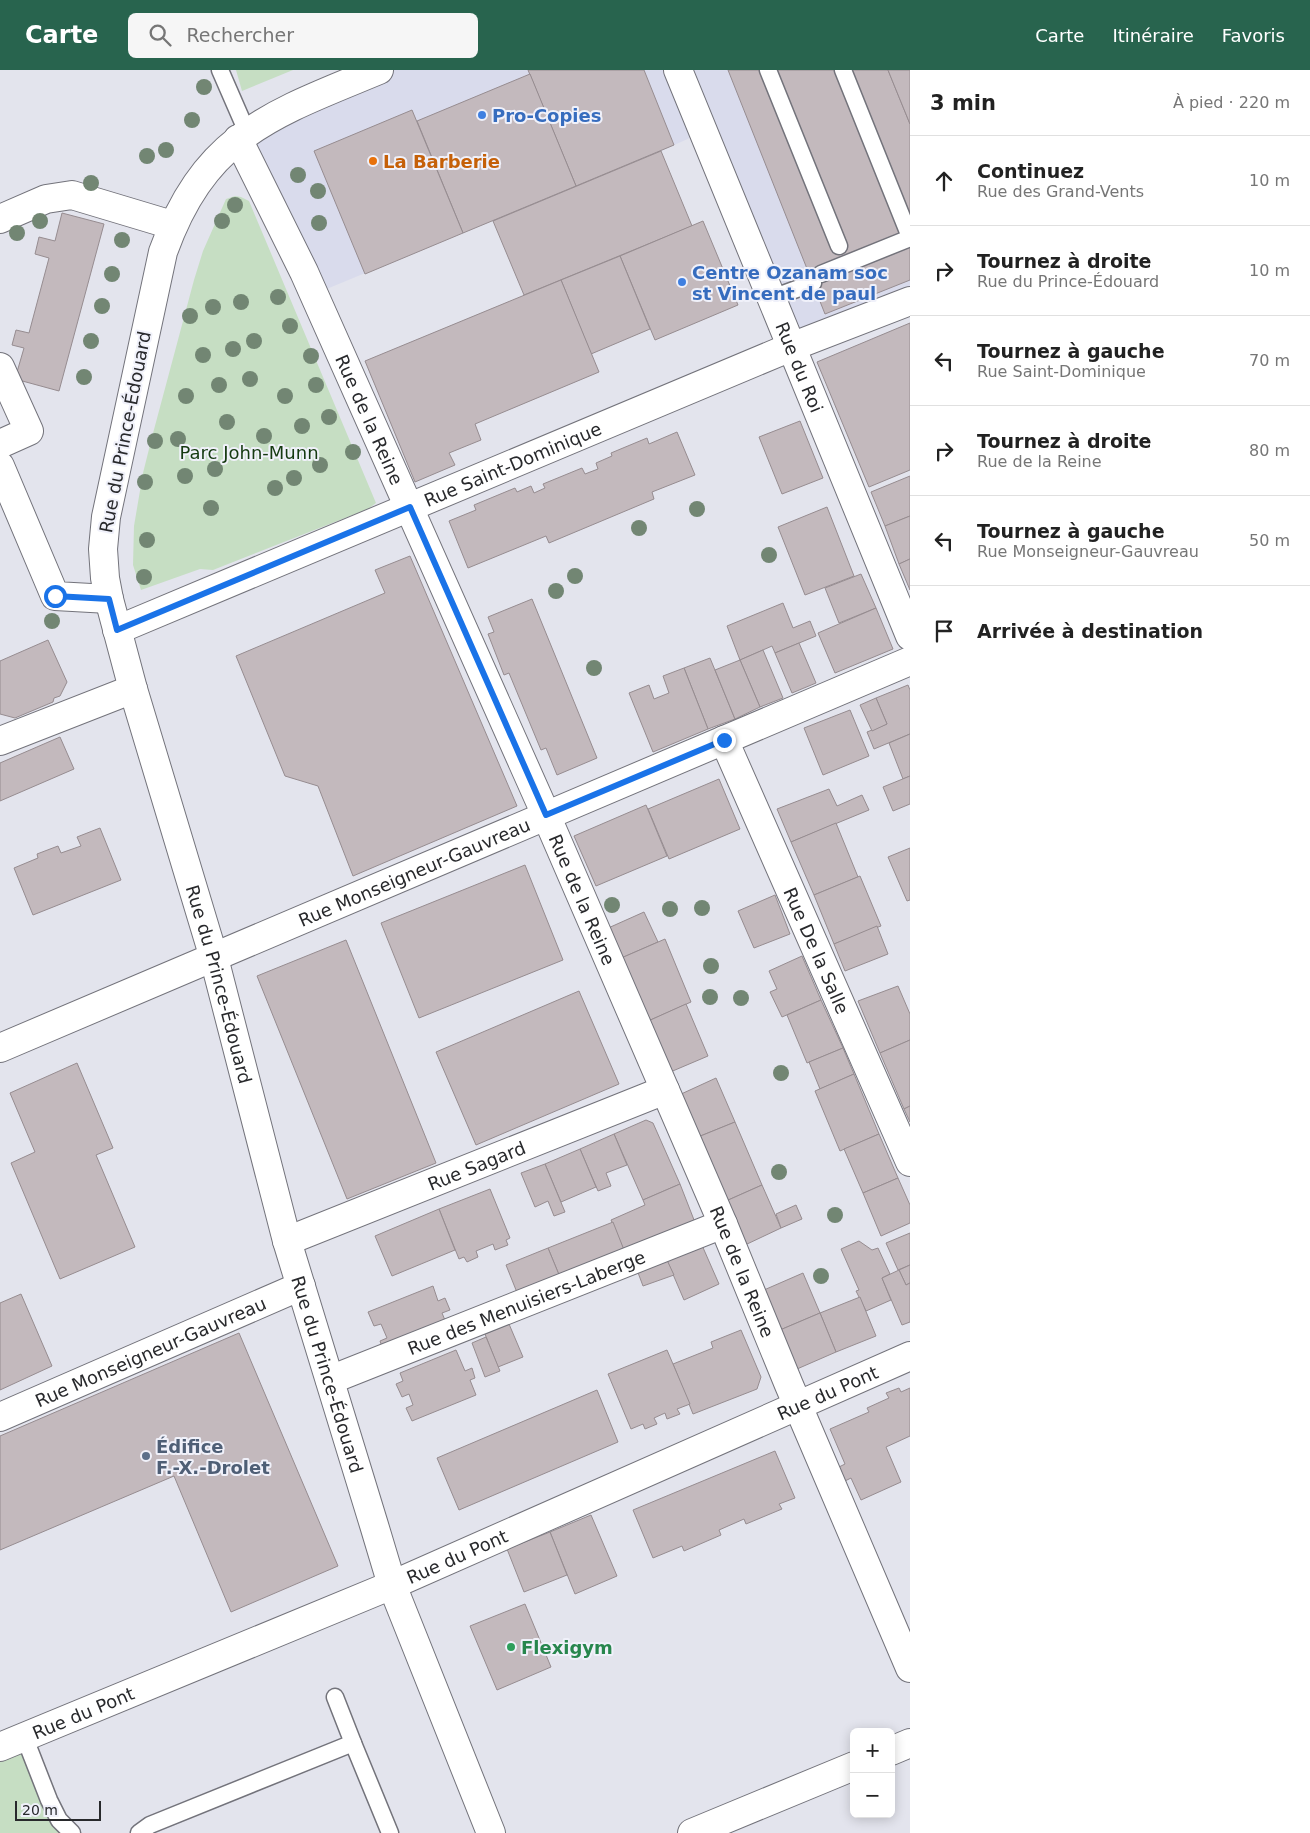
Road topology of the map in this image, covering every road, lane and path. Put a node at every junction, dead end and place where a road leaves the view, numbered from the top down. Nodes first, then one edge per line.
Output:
1 (220, 70) edge
2 (379, 70) edge
3 (678, 70) edge
4 (768, 70) edge
5 (843, 70) edge
6 (243, 135) junction
7 (0, 219) edge
8 (172, 225) junction
9 (910, 237) edge
10 (839, 246) dead end
11 (772, 298) junction
12 (910, 301) edge
13 (791, 347) junction
14 (0, 367) edge
15 (0, 444) edge
16 (0, 466) edge
17 (410, 507) junction
18 (109, 599) junction
19 (117, 630) junction
20 (910, 636) edge
21 (910, 662) edge
22 (133, 689) junction
23 (724, 740) junction
24 (0, 741) edge
25 (546, 815) junction
26 (214, 958) junction
27 (0, 1048) edge
28 (665, 1090) junction
29 (910, 1162) edge
30 (722, 1224) junction
31 (287, 1242) junction
32 (301, 1286) junction
33 (910, 1356) edge
34 (330, 1380) junction
35 (798, 1406) junction
36 (0, 1417) edge
37 (392, 1584) junction
38 (910, 1668) edge
39 (335, 1697) dead end
40 (24, 1736) junction
41 (353, 1743) junction
42 (910, 1743) edge
43 (0, 1748) edge
44 (895, 1749) edge
45 (850, 1768) edge
46 (72, 1833) edge
47 (139, 1833) edge
48 (390, 1833) edge
49 (490, 1833) edge
50 (692, 1833) edge

1 - 6 lane
2 - 6 street, Rue du Prince-Édouard
3 - 11 street, Rue du Roi
4 - 10 lane
5 - 9 lane
6 - 8 street, Rue du Prince-Édouard
6 - 17 street, Rue de la Reine
7 - 8 street
8 - 18 street, Rue du Prince-Édouard
9 - 11 lane
11 - 13 street, Rue du Roi
12 - 13 street, Rue Saint-Dominique
13 - 17 street, Rue Saint-Dominique
13 - 20 street, Rue du Roi
14 - 15 street
16 - 18 street
17 - 19 street, Rue Saint-Dominique
17 - 25 street, Rue de la Reine
18 - 19 street, Rue du Prince-Édouard
19 - 22 street, Rue du Prince-Édouard
21 - 23 street, Rue Monseigneur-Gauvreau
22 - 24 street
22 - 26 street, Rue du Prince-Édouard
23 - 25 street, Rue Monseigneur-Gauvreau
23 - 29 street, Rue De la Salle
25 - 26 street, Rue Monseigneur-Gauvreau
25 - 28 street, Rue de la Reine
26 - 27 street, Rue Monseigneur-Gauvreau
26 - 31 street, Rue du Prince-Édouard
28 - 30 street, Rue de la Reine
28 - 31 street, Rue Sagard
30 - 34 street, Rue des Menuisiers-Laberge
30 - 35 street, Rue de la Reine
31 - 32 street, Rue du Prince-Édouard
32 - 34 street, Rue du Prince-Édouard
32 - 36 street, Rue Monseigneur-Gauvreau
33 - 35 street, Rue du Pont
34 - 37 street, Rue du Prince-Édouard
35 - 37 street, Rue du Pont
35 - 38 street, Rue de la Reine
37 - 40 street, Rue du Pont
37 - 49 street, Rue du Prince-Édouard
39 - 41 lane
40 - 43 street, Rue du Pont
40 - 46 lane
41 - 47 lane
41 - 48 lane
42 - 44 street
45 - 50 street

